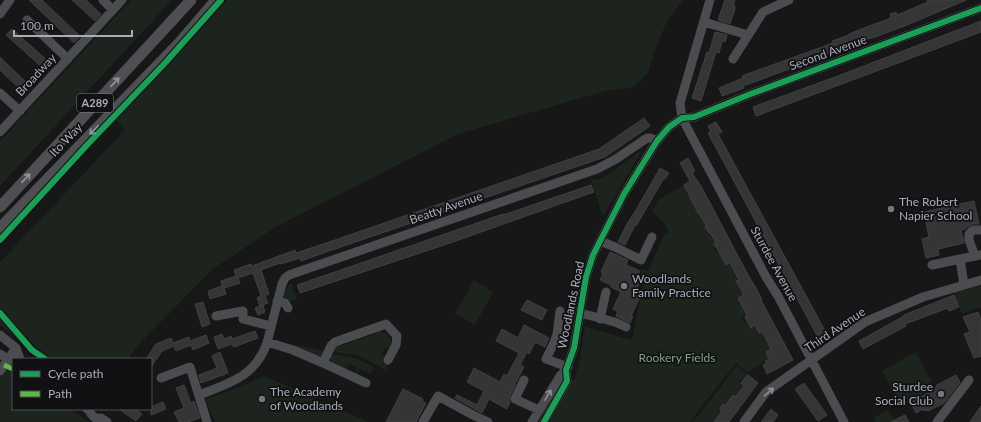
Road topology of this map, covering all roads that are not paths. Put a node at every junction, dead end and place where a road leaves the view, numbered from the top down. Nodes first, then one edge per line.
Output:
1 (10, 0) edge
2 (104, 0) edge
3 (122, 0) edge
4 (191, 0) edge
5 (216, 0) edge
6 (710, 0) edge
7 (789, 0) edge
8 (981, 8) edge
9 (113, 10) junction
10 (0, 14) edge
11 (27, 20) dead end
12 (704, 22) junction
13 (748, 35) junction
14 (68, 59) junction
15 (733, 59) dead end
16 (0, 93) edge
17 (20, 111) junction
18 (682, 118) junction
19 (0, 132) edge
20 (657, 140) junction
21 (0, 207) edge
22 (0, 228) edge
23 (981, 230) edge
24 (652, 238) dead end
25 (600, 241) junction
26 (978, 256) edge
27 (960, 259) junction
28 (932, 265) dead end
29 (981, 280) edge
30 (964, 285) junction
31 (606, 292) dead end
32 (277, 301) junction
33 (288, 308) dead end
34 (560, 311) dead end
35 (580, 313) junction
36 (216, 316) dead end
37 (600, 319) junction
38 (271, 326) junction
39 (626, 326) dead end
40 (0, 335) edge
41 (267, 342) junction
42 (16, 348) junction
43 (0, 354) edge
44 (20, 358) edge
45 (11, 359) edge
46 (388, 360) dead end
47 (812, 360) junction
48 (323, 363) junction
49 (567, 369) junction
50 (0, 371) edge
51 (161, 378) dead end
52 (524, 380) dead end
53 (969, 380) dead end
54 (366, 383) dead end
55 (199, 395) junction
56 (88, 410) edge
57 (539, 410) junction
58 (104, 420) edge
59 (207, 422) edge
60 (423, 422) edge
61 (488, 422) edge
62 (532, 422) edge
63 (544, 422) edge
64 (744, 422) edge
65 (844, 422) edge
66 (937, 422) edge

1 - 10 street
2 - 9 street
3 - 9 street, Broadway
21 -> 4 main road, Ito Way / A289
5 -> 22 main road, Ito Way / A289
6 - 12 street
7 - 13 street
8 - 18 street, Second Avenue
9 - 14 street, Broadway
11 - 14 street
12 - 13 street
12 - 18 street
13 - 15 street
14 - 17 street, Broadway
16 - 17 street
17 - 19 street, Broadway
18 - 20 street, Woodlands Road
18 - 47 street, Sturdee Avenue
20 - 25 street, Woodlands Road
20 - 32 street, Beatty Avenue
23 - 26 street
24 - 25 street
25 - 35 street, Woodlands Road
26 - 27 street
27 - 28 street
27 - 30 street
29 - 30 street, Third Avenue
30 - 47 street, Third Avenue
31 - 37 street
32 - 33 street
32 - 38 street, Beatty Avenue
34 - 49 street
35 - 37 street
35 - 49 street, Woodlands Road
36 - 38 street
37 - 39 street
38 - 41 street, Beatty Avenue
40 - 42 street
41 - 48 street
41 - 55 street, Beatty Avenue
42 - 44 street
42 - 45 street
43 - 45 street
45 - 50 street
46 - 48 street
64 -> 47 street, Third Avenue
47 - 65 street, Sturdee Avenue
48 - 54 street
57 -> 49 street, Woodlands Road
49 - 63 street, Woodlands Road
51 - 55 street
52 - 57 street
53 - 66 street
55 - 59 street
56 - 58 street
57 - 62 street, Woodlands Road
60 - 61 street

